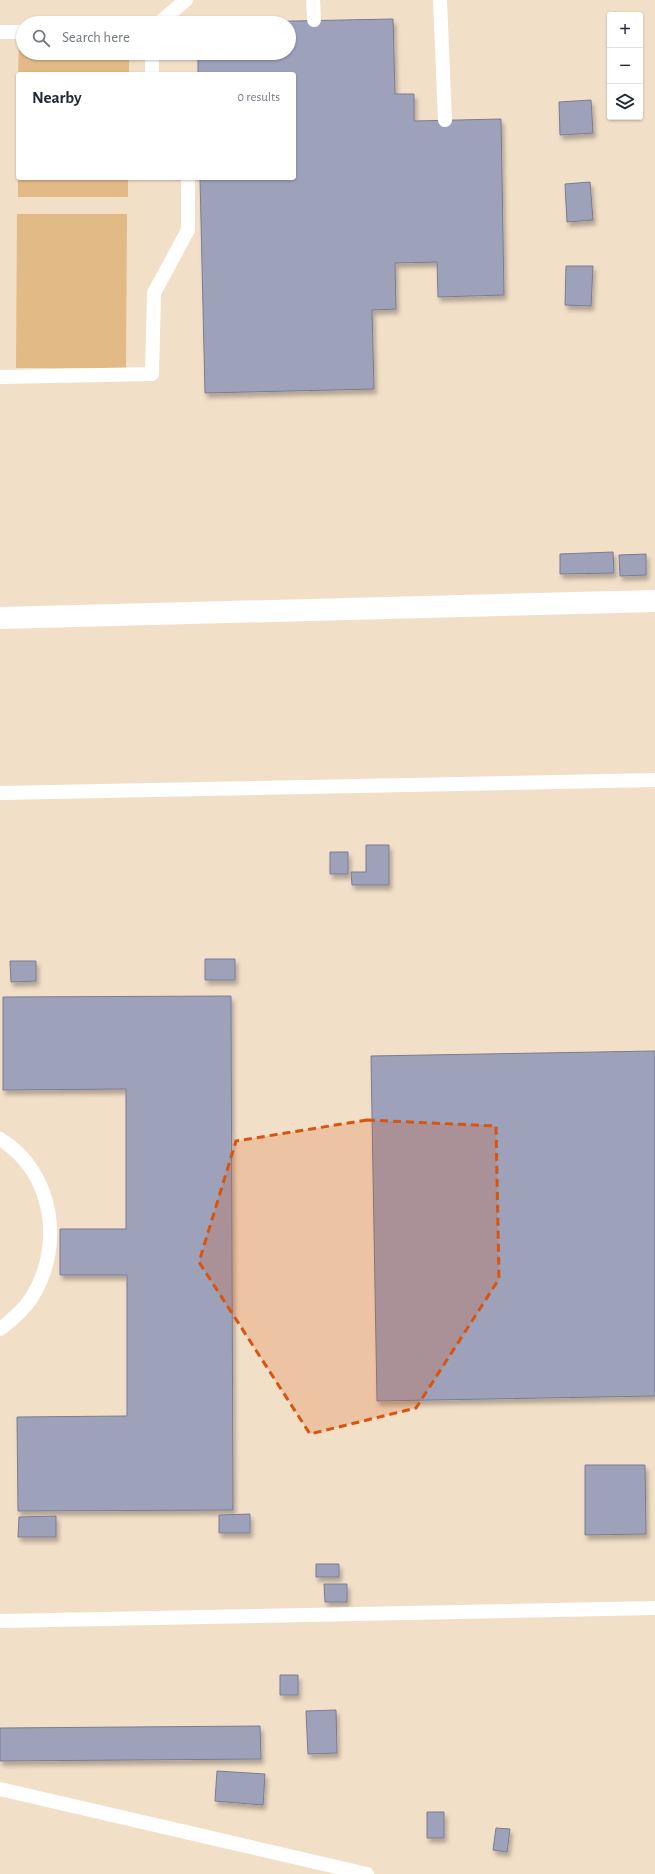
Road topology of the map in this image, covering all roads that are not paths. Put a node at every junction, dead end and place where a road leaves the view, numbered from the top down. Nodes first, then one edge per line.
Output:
1 (186, 0) edge
2 (313, 0) edge
3 (440, 0) edge
4 (167, 16) edge
5 (314, 20) dead end
6 (0, 32) edge
7 (16, 32) edge
8 (152, 60) edge
9 (152, 72) edge
10 (445, 120) dead end
11 (188, 180) edge
12 (0, 377) edge
13 (655, 601) edge
14 (0, 618) edge
15 (655, 780) edge
16 (0, 793) edge
17 (0, 1139) edge
18 (0, 1329) edge
19 (655, 1608) edge
20 (0, 1621) edge
21 (0, 1789) edge
22 (367, 1874) edge

1 - 4 lane
2 - 5 lane
3 - 10 lane
6 - 7 lane
8 - 9 lane
11 - 12 lane
13 - 14 street
15 - 16 lane
17 - 18 lane
19 - 20 lane
21 - 22 lane

